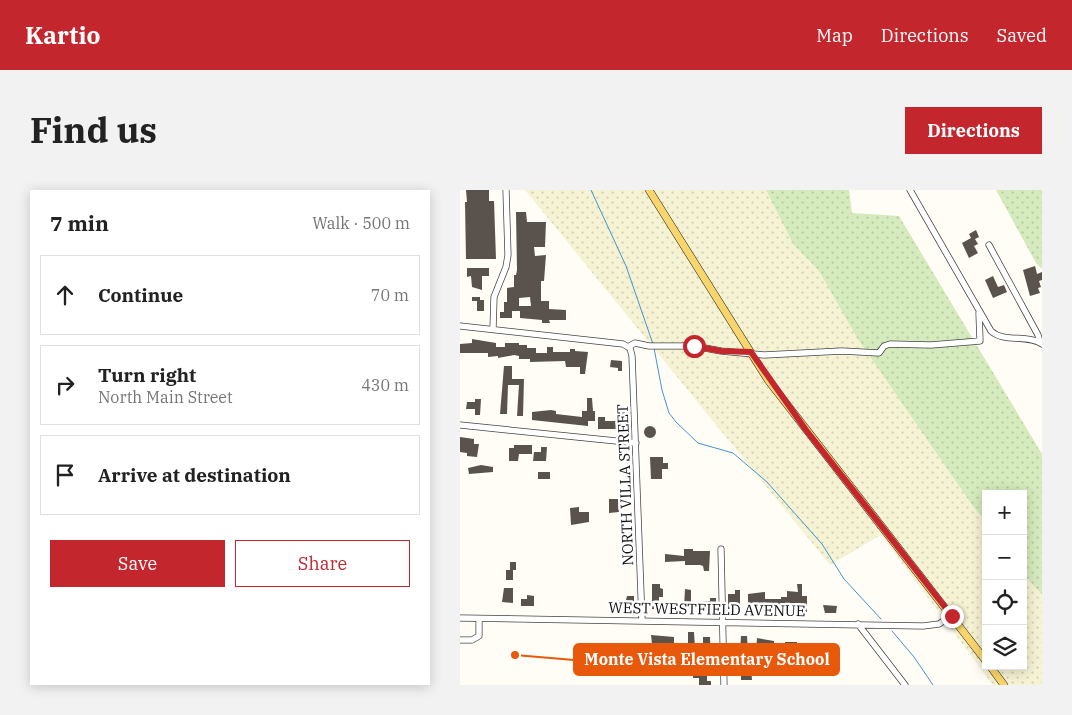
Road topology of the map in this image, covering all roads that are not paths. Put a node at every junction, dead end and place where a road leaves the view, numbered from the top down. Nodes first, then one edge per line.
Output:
1 (506, 190) edge
2 (649, 190) edge
3 (910, 190) edge
4 (989, 245) dead end
5 (979, 313) junction
6 (460, 326) edge
7 (493, 330) junction
8 (1041, 343) edge
9 (629, 348) junction
10 (751, 352) junction
11 (460, 425) edge
12 (636, 443) junction
13 (721, 549) dead end
14 (952, 616) junction
15 (460, 618) edge
16 (479, 619) junction
17 (642, 620) junction
18 (723, 622) junction
19 (858, 624) junction
20 (460, 640) edge
21 (982, 656) edge
22 (993, 670) edge
23 (724, 685) edge
24 (905, 685) edge
25 (1004, 685) edge

1 - 7 street
2 - 10 main road
3 - 5 street
4 - 8 street
5 - 8 street
5 - 10 street
6 - 7 street
7 - 9 street
9 - 10 street
9 - 12 street, NORTH VILLA STREET
10 - 14 main road
11 - 12 street
12 - 17 street, NORTH VILLA STREET
13 - 18 street
14 - 19 street, WEST WESTFIELD AVENUE
14 - 21 main road
15 - 16 street, WEST WESTFIELD AVENUE
16 - 17 street, WEST WESTFIELD AVENUE
16 - 20 street
17 - 18 street, WEST WESTFIELD AVENUE
18 - 19 street, WEST WESTFIELD AVENUE
18 - 23 street
19 - 24 street
22 - 25 main road

